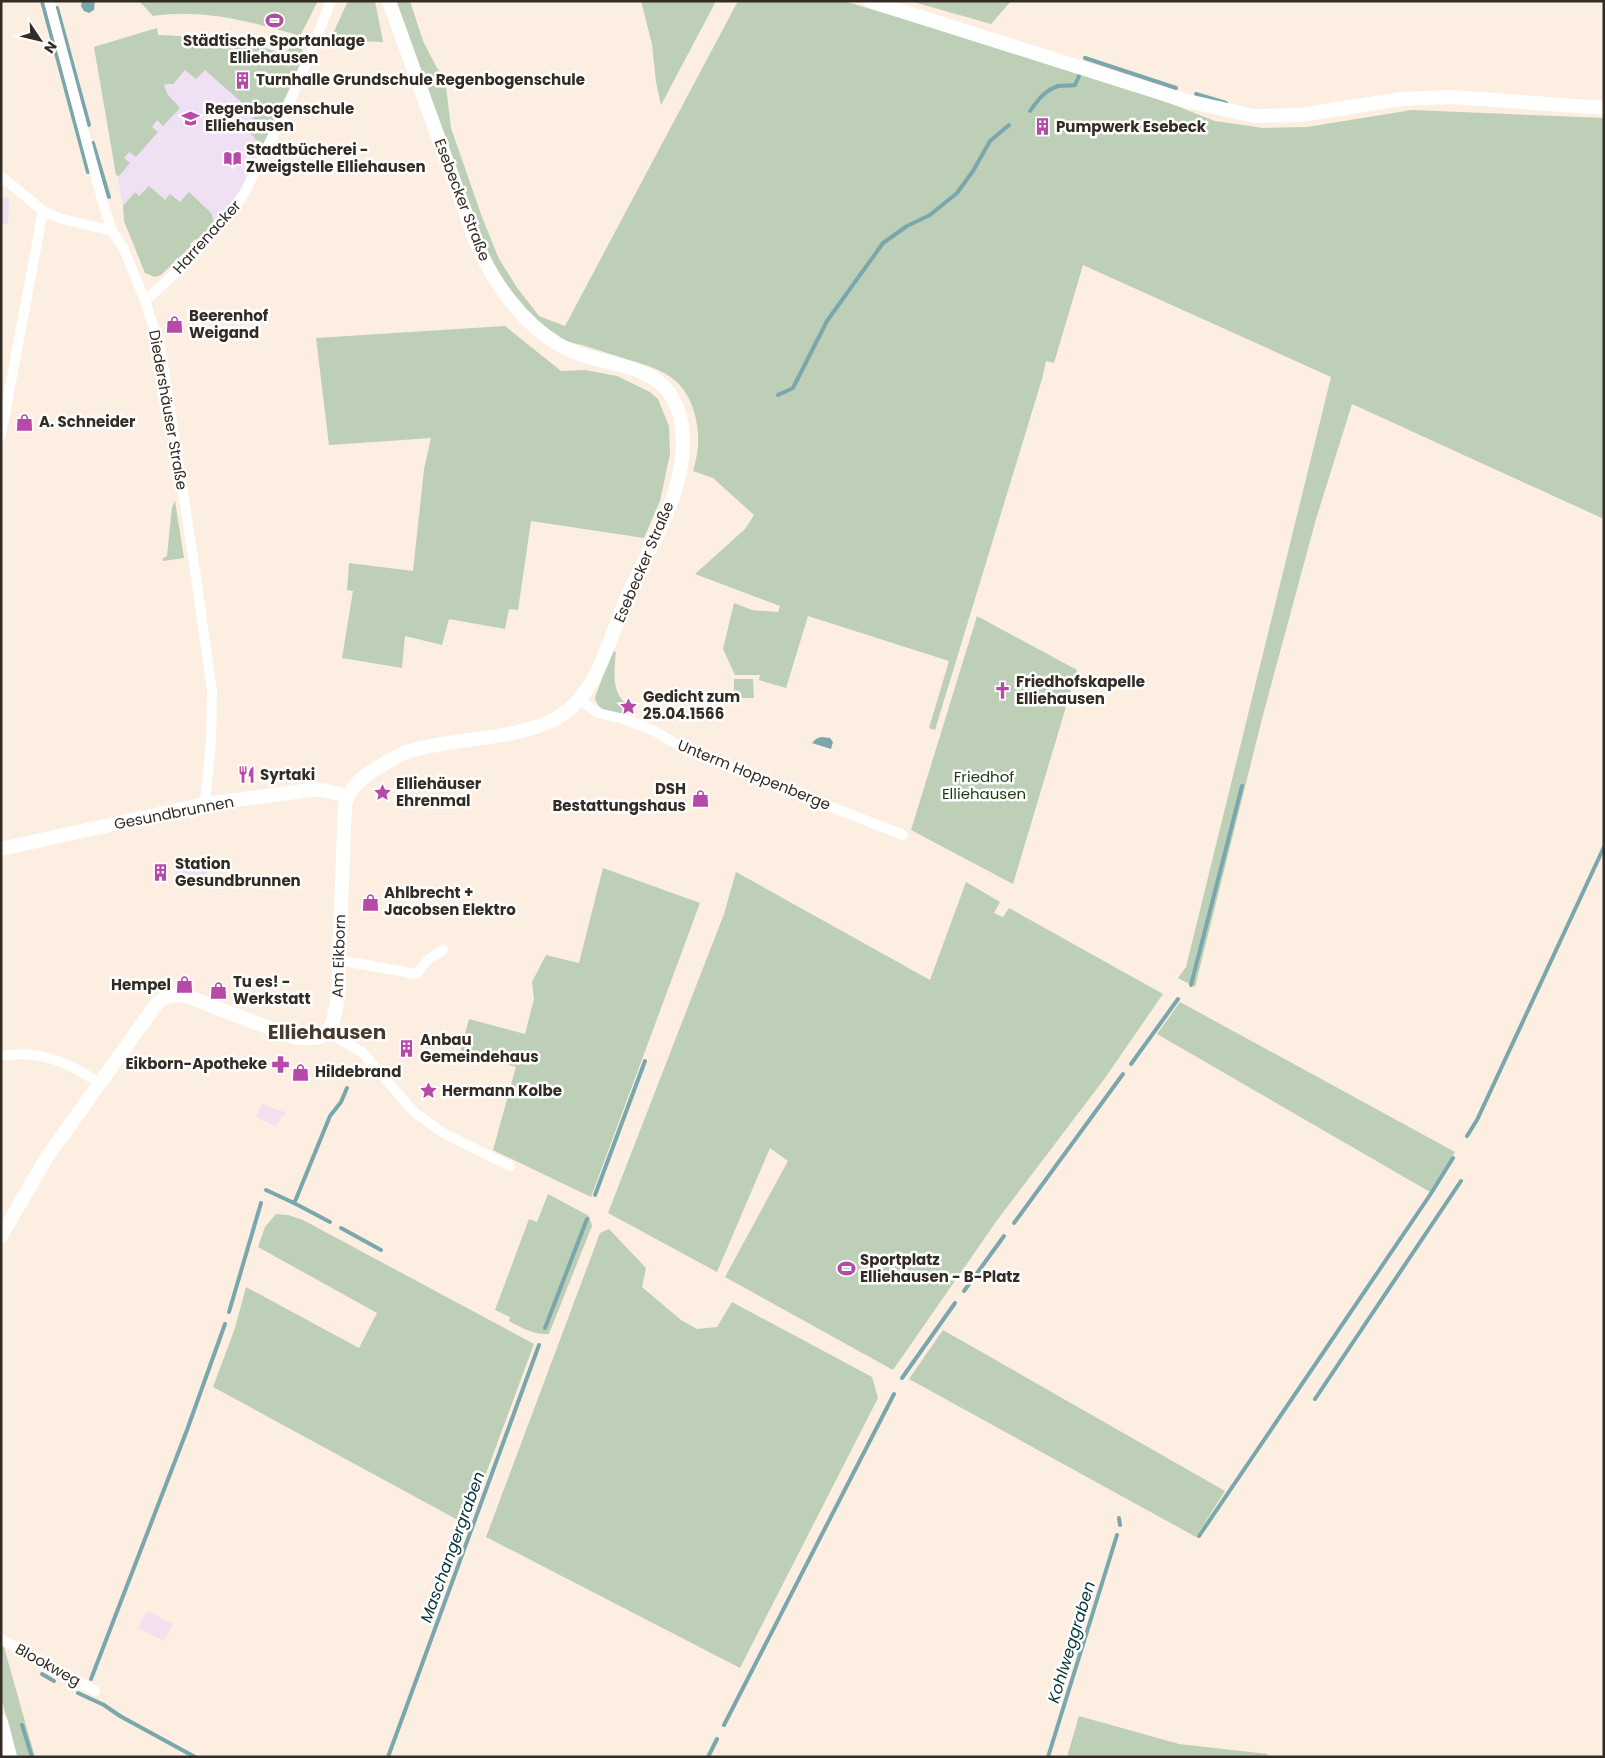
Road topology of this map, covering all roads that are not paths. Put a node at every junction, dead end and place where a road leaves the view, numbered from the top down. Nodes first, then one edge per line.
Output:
1 (49, 1) edge
2 (331, 1) edge
3 (389, 1) edge
4 (870, 1) edge
5 (1604, 108) edge
6 (1, 176) edge
7 (43, 211) junction
8 (112, 231) junction
9 (145, 301) junction
10 (1, 435) edge
11 (579, 699) junction
12 (347, 796) junction
13 (205, 804) junction
14 (903, 835) dead end
15 (1, 849) edge
16 (443, 950) dead end
17 (338, 960) junction
18 (327, 1032) junction
19 (1, 1056) edge
20 (99, 1083) junction
21 (510, 1166) dead end
22 (1, 1236) edge
23 (1, 1639) edge
24 (95, 1691) dead end
25 (1, 1722) edge
26 (10, 1757) edge

1 - 8 street, Diedershäuser Straße
2 - 9 street, Harrenacker
3 - 11 street, Esebecker Straße
4 - 5 street
6 - 7 street
7 - 8 street
7 - 10 street
8 - 9 street, Diedershäuser Straße
9 - 13 street, Diedershäuser Straße
11 - 12 street
11 - 14 street, Unterm Hoppenberge
12 - 13 street, Gesundbrunnen
12 - 17 street, Am Eikborn
13 - 15 street, Gesundbrunnen
16 - 17 street
17 - 18 street, Am Eikborn
18 - 20 street
18 - 21 street
19 - 20 street
20 - 22 street
23 - 24 street, Blookweg
25 - 26 street

